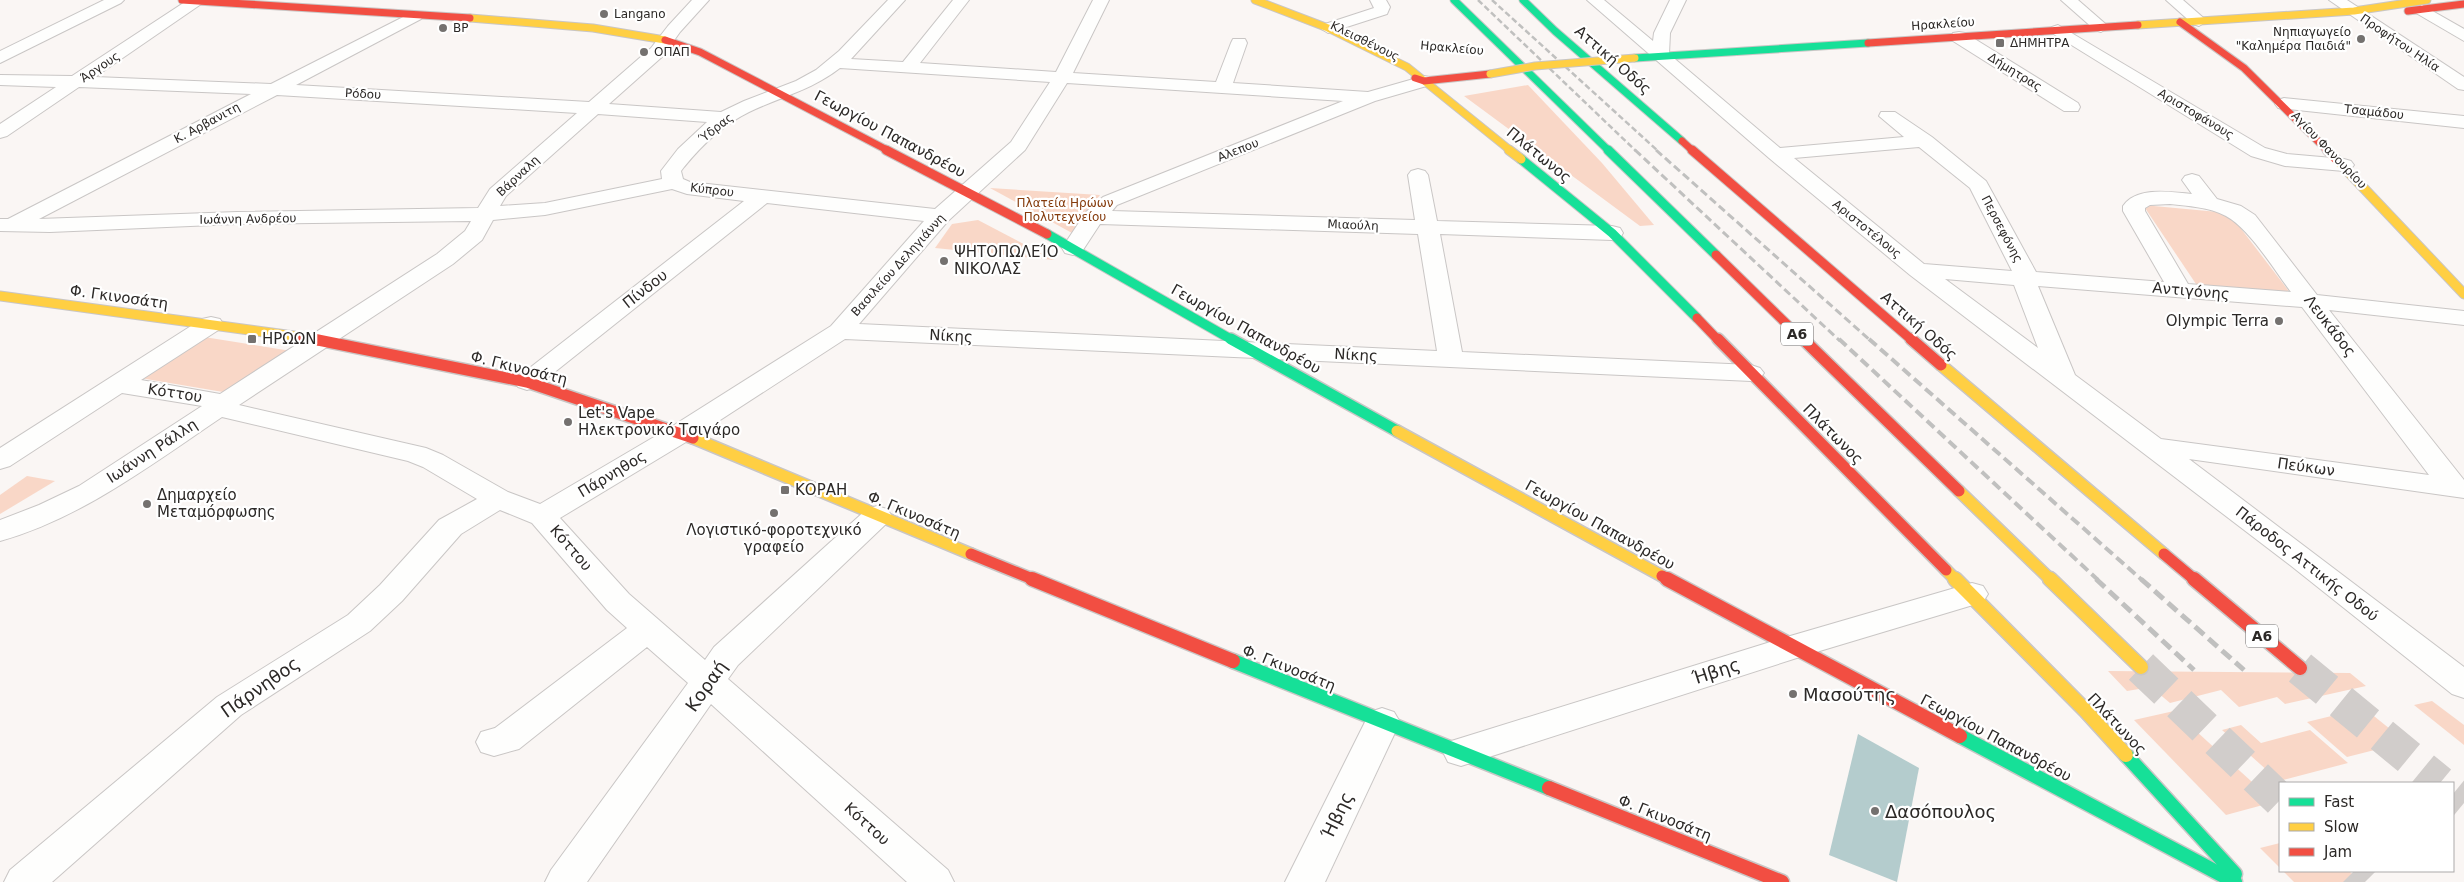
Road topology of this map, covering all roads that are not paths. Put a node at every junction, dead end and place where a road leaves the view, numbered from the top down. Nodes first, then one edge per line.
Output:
1 (116, 0) edge
2 (426, 0) edge
3 (701, 0) edge
4 (897, 0) edge
5 (961, 0) edge
6 (1101, 0) edge
7 (1378, 0) edge
8 (1454, 0) edge
9 (1523, 0) edge
10 (1595, 0) edge
11 (1678, 0) edge
12 (2069, 0) edge
13 (2174, 0) edge
14 (2337, 0) edge
15 (192, 1) edge
16 (1251, 2) edge
17 (2419, 3) edge
18 (2464, 4) edge
19 (2354, 11) junction
20 (415, 16) junction
21 (2198, 21) junction
22 (2180, 22) junction
23 (2101, 27) junction
24 (1328, 28) junction
25 (2058, 30) junction
26 (1959, 36) junction
27 (2464, 36) edge
28 (666, 40) junction
29 (1238, 43) dead end
30 (1368, 48) junction
31 (1660, 56) junction
32 (0, 58) edge
33 (1413, 58) dead end
34 (835, 63) junction
35 (1474, 64) dead end
36 (1535, 66) junction
37 (908, 67) junction
38 (1490, 74) joint
39 (1062, 77) junction
40 (0, 80) edge
41 (1424, 81) junction
42 (78, 82) junction
43 (2464, 85) edge
44 (273, 89) junction
45 (1222, 89) junction
46 (782, 93) junction
47 (1369, 97) junction
48 (2284, 104) junction
49 (2071, 107) dead end
50 (596, 108) junction
51 (1888, 116) dead end
52 (726, 118) junction
53 (2464, 122) edge
54 (0, 132) edge
55 (1925, 141) junction
56 (1776, 154) junction
57 (2344, 165) junction
58 (1418, 175) dead end
59 (2192, 180) dead end
60 (673, 182) junction
61 (968, 192) junction
62 (763, 196) junction
63 (2210, 203) junction
64 (486, 214) junction
65 (940, 216) junction
66 (1094, 217) junction
67 (3, 227) edge
68 (1428, 227) junction
69 (1612, 233) junction
70 (1073, 248) junction
71 (1918, 270) junction
72 (2026, 278) junction
73 (2180, 290) junction
74 (2464, 294) edge
75 (0, 296) edge
76 (2311, 301) junction
77 (2464, 318) edge
78 (211, 324) junction
79 (840, 331) junction
80 (322, 341) junction
81 (1250, 350) junction
82 (1451, 359) junction
83 (1751, 374) junction
84 (2064, 379) junction
85 (527, 382) junction
86 (117, 384) junction
87 (222, 405) junction
88 (681, 433) junction
89 (2148, 445) junction
90 (0, 460) edge
91 (2459, 488) edge
92 (498, 499) junction
93 (542, 516) junction
94 (877, 516) junction
95 (0, 530) edge
96 (1972, 594) junction
97 (648, 629) junction
98 (1792, 647) junction
99 (2141, 667) tunnel mouth
100 (2300, 668) tunnel mouth
101 (708, 683) junction
102 (2464, 685) edge
103 (1382, 722) junction
104 (494, 742) dead end
105 (1461, 752) junction
106 (24, 882) edge
107 (565, 882) edge
108 (934, 882) edge
109 (1305, 882) edge
110 (1782, 882) edge
111 (2235, 882) edge
112 (2242, 882) edge

1 - 32 street
2 - 20 main road
3 - 28 street, Βάρναλη
4 - 34 street, Ύδρας
5 - 37 street
6 - 39 street, Βασιλείου Δεληγιάννη
7 - 24 street
8 - 99 main road, Α6
9 - 100 main road, Αττική Οδός / Α6
10 - 31 street, Αριστοτέλους
11 - 31 street
12 - 23 street
13 - 21 street
14 - 19 street, Προφήτου Ηλία
15 - 20 main road, Γεωργίου Παπανδρέου
15 - 42 street, Άργους
16 - 24 main road, Κλεισθένους
16 - 41 main road, Κλεισθένους
17 - 18 main road, Ηρακλείου
17 - 19 main road, Ηρακλείου
17 - 27 street
19 - 21 main road, Ηρακλείου
19 - 43 street, Προφήτου Ηλία
20 - 28 main road, Γεωργίου Παπανδρέου
20 - 44 street, Κ. Αρβανιτη
21 - 22 main road, Ηρακλείου
22 - 23 main road, Ηρακλείου
22 - 48 main road, Αγίου Φανουρίου
23 - 25 main road, Ηρακλείου
24 - 30 main road, Κλεισθένους
25 - 26 main road, Ηρακλείου
25 - 57 street, Αριστοφάνους
26 - 31 main road, Ηρακλείου
26 - 49 street, Δήμητρας
28 - 46 main road, Γεωργίου Παπανδρέου
28 - 50 street, Βάρναλη
29 - 45 street
30 - 33 main road, Ηρακλείου
30 - 41 main road, Πλάτωνος
31 - 36 main road, Ηρακλείου, bridge
31 - 56 street, Αριστοτέλους
34 - 37 street
34 - 46 street, Ύδρας
35 - 36 main road, Ηρακλείου, bridge
36 - 38 main road, Ηρακλείου, bridge
37 - 39 street
38 - 41 main road, Κλεισθένους
39 - 45 street
39 - 61 street, Βασιλείου Δεληγιάννη
40 - 42 street, Ρόδου
41 - 47 street, Αλεπου
41 - 69 main road, Πλάτωνος
42 - 44 street, Ρόδου
42 - 54 street, Άργους
44 - 50 street, Ρόδου
44 - 67 street, Κ. Αρβανιτη
45 - 47 street
46 - 52 street, Ύδρας
46 - 61 main road, Γεωργίου Παπανδρέου
47 - 66 street, Αλεπου
48 - 53 street, Τσαμάδου
48 - 57 main road, Αγίου Φανουρίου
50 - 52 street, Ρόδου
50 - 64 street, Βάρναλη
51 - 55 street, Περσεφόνης
52 - 60 street, Ύδρας
55 - 56 street
55 - 72 street, Περσεφόνης
56 - 71 street, Αριστοτέλους
57 - 74 main road, Αγίου Φανουρίου
58 - 68 street
59 - 63 street, Λευκάδος
60 - 62 street, Κύπρου
60 - 64 street, Κύπρου
61 - 65 street, Βασιλείου Δεληγιάννη
61 - 70 main road, Γεωργίου Παπανδρέου
62 - 65 street, Κύπρου
62 - 85 street, Πίνδου
63 - 73 street
63 - 76 street, Λευκάδος
64 - 67 street, Ιωάννη Ανδρέου
64 - 80 street, Βάρναλη
65 - 79 street, Βασιλείου Δεληγιάννη
66 - 68 street, Μιαούλη
66 - 70 street, Αλεπου
68 - 69 street, Μιαούλη
68 - 82 street
69 - 83 main road, Πλάτωνος
70 - 81 main road, Γεωργίου Παπανδρέου
71 - 72 street, Αντιγόνης
71 - 84 street, Αριστοτέλους
72 - 73 street, Αντιγόνης
72 - 84 street, Περσεφόνης
73 - 76 street, Αντιγόνης
75 - 78 main road, Φ. Γκινοσάτη
76 - 77 street, Αντιγόνης
76 - 91 street, Λευκάδος
78 - 80 main road, Φ. Γκινοσάτη
78 - 86 street
79 - 81 street, Νίκης
79 - 88 street, Βασιλείου Δεληγιάννη
80 - 85 main road, Φ. Γκινοσάτη
80 - 87 street, Ιωάννη Ράλλη
81 - 82 street, Νίκης
81 - 98 main road, Γεωργίου Παπανδρέου
82 - 83 street, Νίκης
83 - 96 main road, Πλάτωνος
84 - 89 street, Αριστοτέλους
85 - 88 main road, Φ. Γκινοσάτη
86 - 87 street, Κόττου
86 - 90 street
87 - 92 street, Κόττου
87 - 95 street, Ιωάννη Ράλλη
88 - 93 street, Πάρνηθος
88 - 94 main road, Φ. Γκινοσάτη
89 - 91 street, Πεύκων
89 - 102 street, Πάροδος Αττικής Οδού
92 - 93 street, Κόττου
92 - 106 street, Πάρνηθος
93 - 97 street, Κόττου
94 - 101 street, Κοραή
94 - 103 main road, Φ. Γκινοσάτη
96 - 98 street, Ήβης
96 - 112 main road, Πλάτωνος
97 - 101 street, Κόττου
97 - 104 street
98 - 105 street, Ήβης
98 - 111 main road, Γεωργίου Παπανδρέου
101 - 107 street, Κοραή
101 - 108 street, Κόττου
103 - 105 main road, Φ. Γκινοσάτη
103 - 109 street, Ήβης
105 - 110 main road, Φ. Γκινοσάτη

